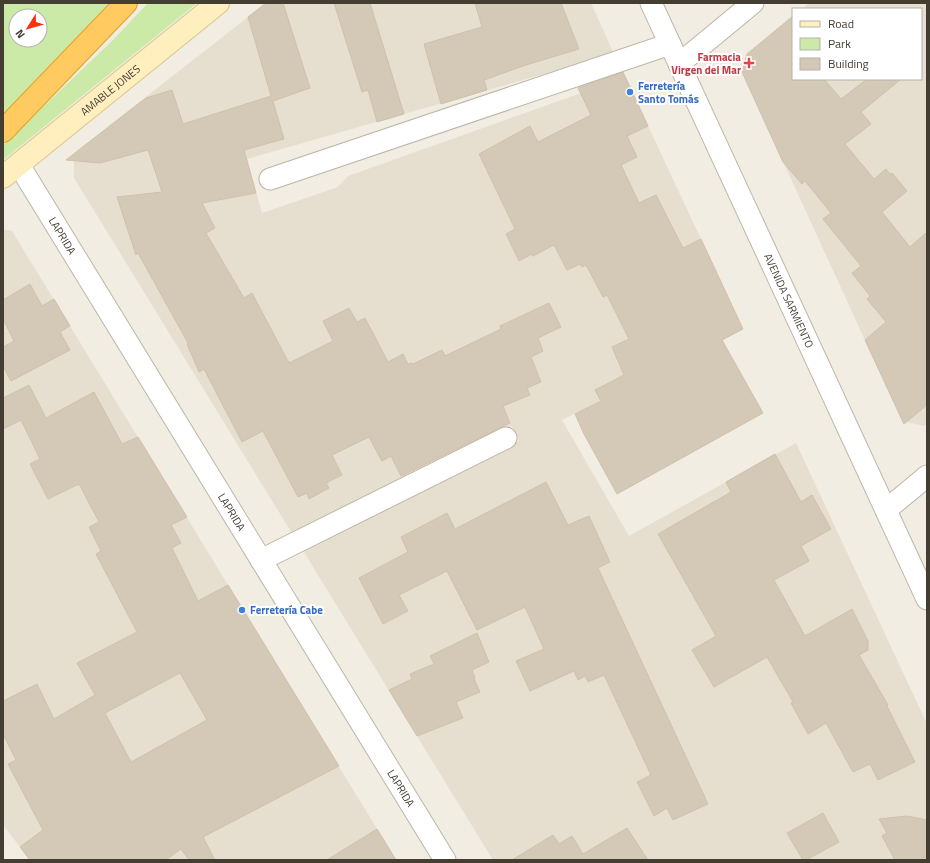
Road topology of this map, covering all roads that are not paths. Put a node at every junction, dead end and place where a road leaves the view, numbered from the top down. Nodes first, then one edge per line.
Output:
1 (126, 3) edge
2 (218, 3) edge
3 (651, 3) edge
4 (753, 3) edge
5 (670, 44) junction
6 (679, 64) junction
7 (3, 131) edge
8 (11, 171) edge
9 (270, 178) dead end
10 (506, 438) dead end
11 (927, 476) edge
12 (886, 510) junction
13 (261, 560) junction
14 (927, 599) edge
15 (445, 860) edge

1 - 7 highway
2 - 8 street, AMABLE JONES
3 - 5 street, AVENIDA SARMIENTO
4 - 6 street
5 - 6 street, AVENIDA SARMIENTO
5 - 9 street
6 - 12 street, AVENIDA SARMIENTO
8 - 13 street, LAPRIDA
10 - 13 street
11 - 12 street
12 - 14 street, AVENIDA SARMIENTO
13 - 15 street, LAPRIDA

